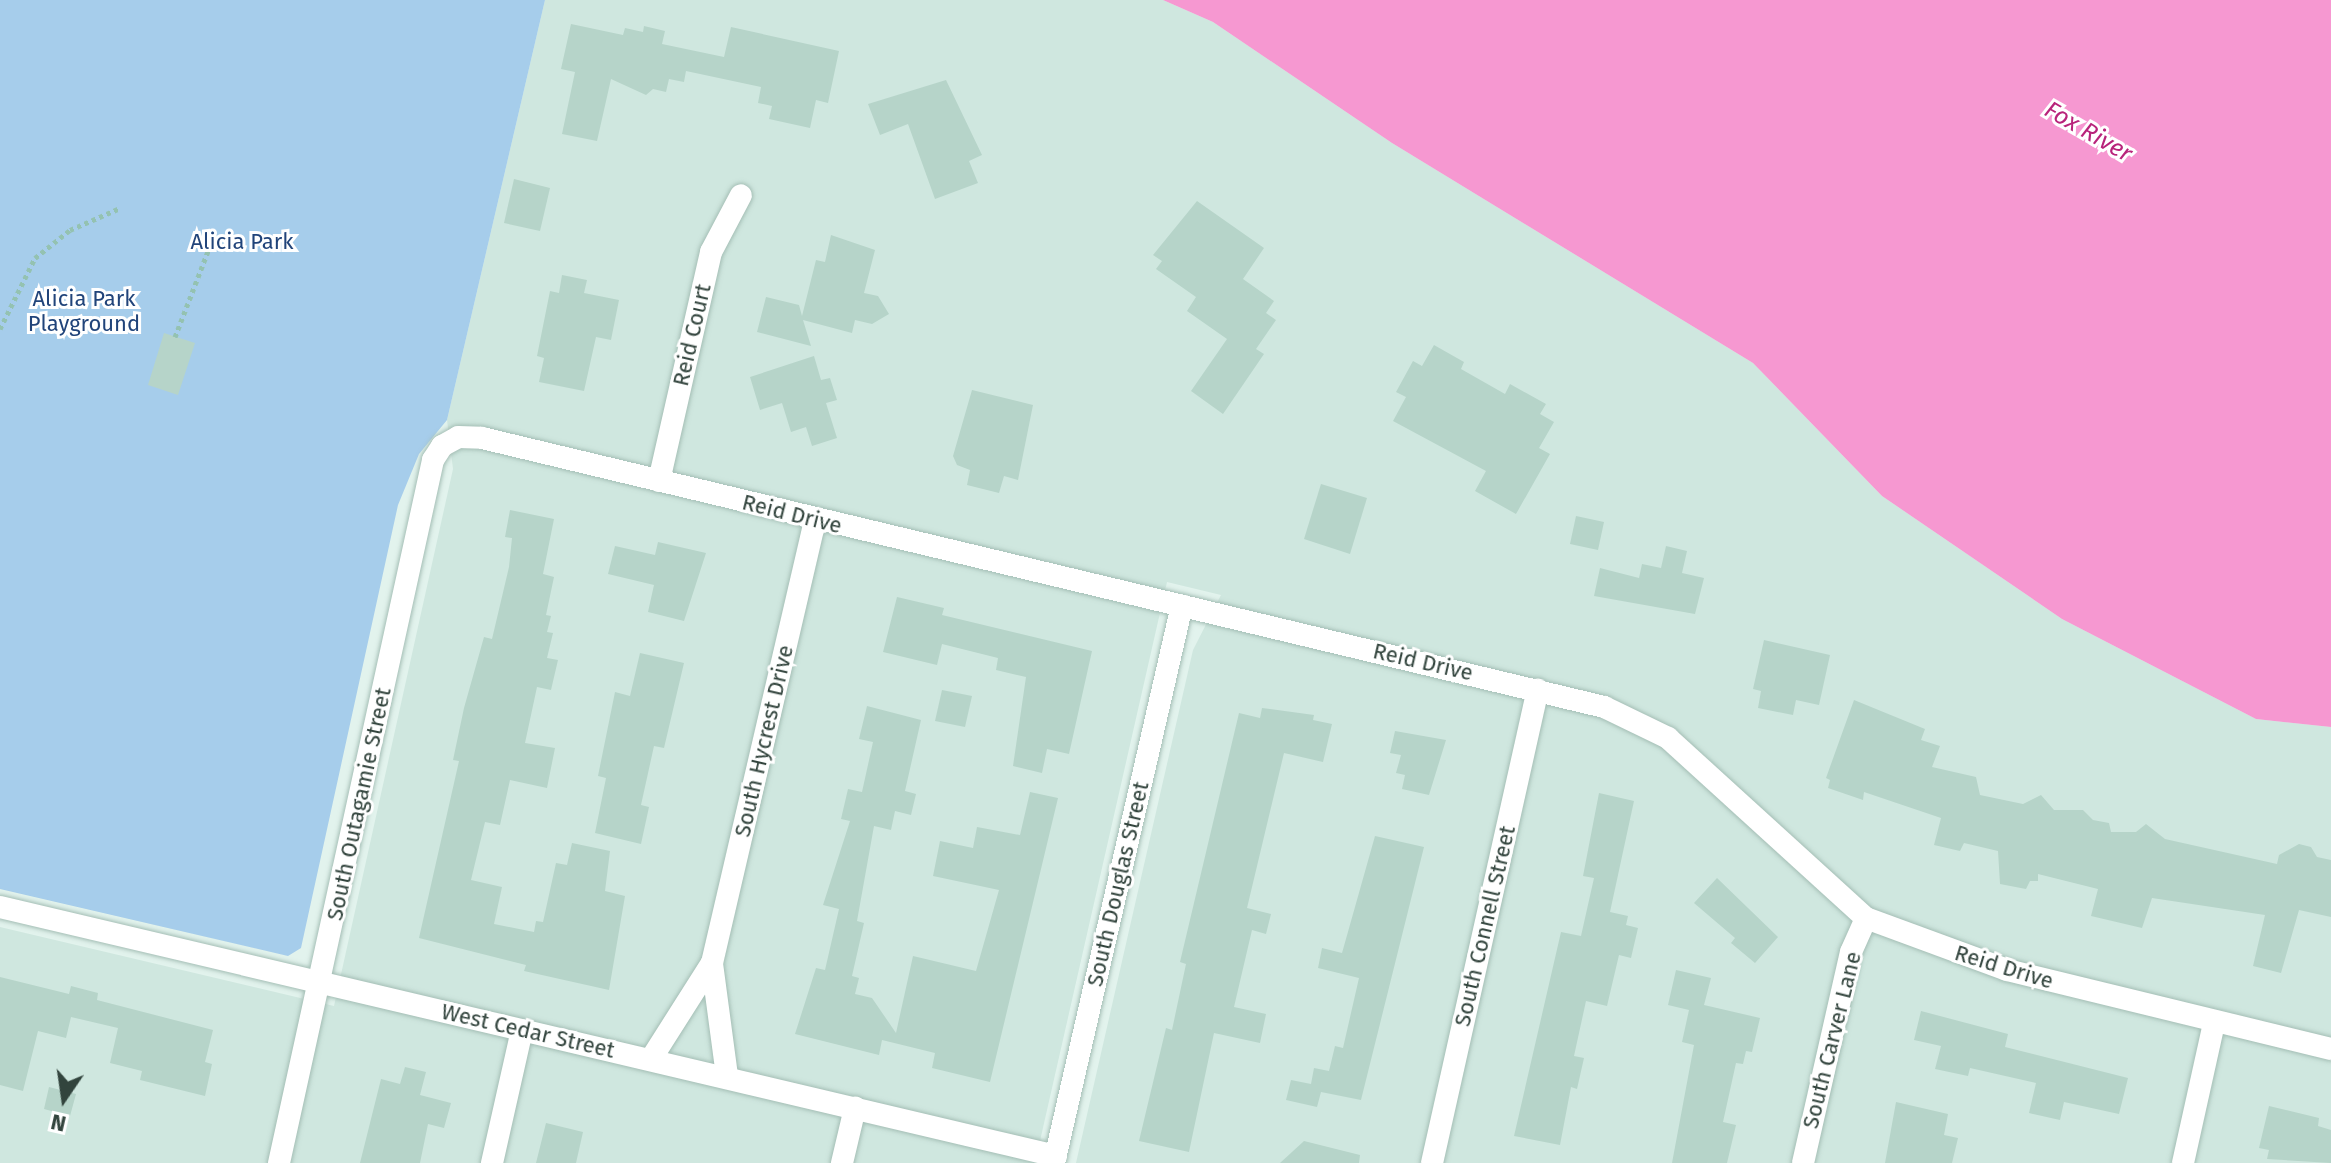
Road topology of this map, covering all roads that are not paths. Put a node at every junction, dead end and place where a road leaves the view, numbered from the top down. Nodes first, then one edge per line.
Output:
1 (741, 195) dead end
2 (442, 446) joint
3 (659, 481) junction
4 (815, 519) junction
5 (1182, 605) junction
6 (1538, 690) junction
7 (0, 907) edge
8 (1866, 918) junction
9 (712, 963) junction
10 (320, 983) junction
11 (2214, 1023) junction
12 (522, 1030) junction
13 (2331, 1049) edge
14 (651, 1059) junction
15 (727, 1076) junction
16 (855, 1108) junction
17 (1055, 1159) edge
18 (279, 1163) edge
19 (492, 1163) edge
20 (842, 1163) edge
21 (1432, 1163) edge
22 (1803, 1163) edge
23 (2183, 1163) edge

1 - 3 street, Reid Court
2 - 3 street, Reid Drive
2 - 10 street, South Outagamie Street
3 - 4 street, Reid Drive
4 - 5 street, Reid Drive
4 - 9 street, South Hycrest Drive
5 - 6 street, Reid Drive
5 - 17 street, South Douglas Street
6 - 8 street, Reid Drive
6 - 21 street, South Connell Street
7 - 10 street, West Cedar Street
8 - 11 street, Reid Drive
8 - 22 street, South Carver Lane
9 - 14 street, South Hycrest Drive
9 - 15 street, South Hycrest Drive
10 - 12 street, West Cedar Street
10 - 18 street, South Outagamie Street
11 - 13 street, Reid Drive
11 - 23 street
12 - 14 street, West Cedar Street
12 - 19 street
14 - 15 street, West Cedar Street
15 - 16 street, West Cedar Street
16 - 17 street, West Cedar Street
16 - 20 street

